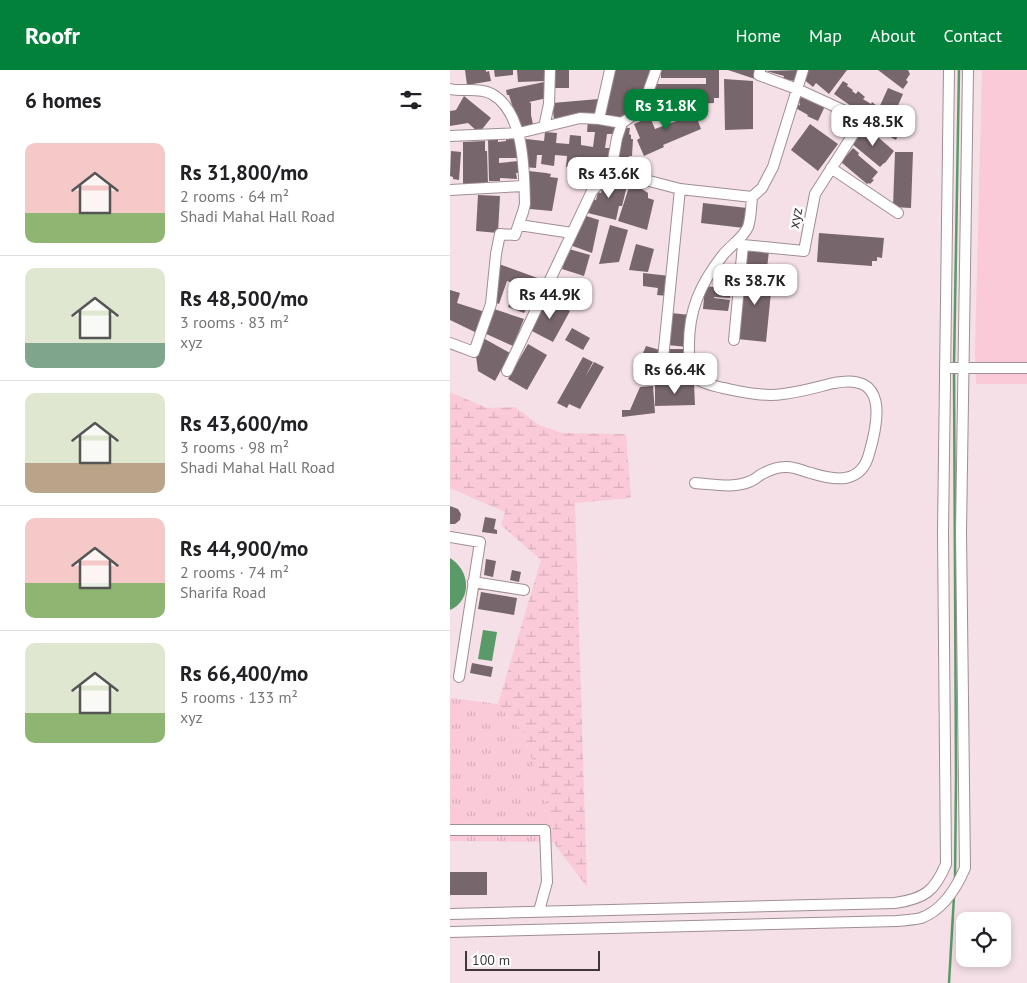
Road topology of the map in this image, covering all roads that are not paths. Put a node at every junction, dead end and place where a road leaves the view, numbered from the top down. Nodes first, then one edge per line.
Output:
1 (550, 70) edge
2 (610, 70) edge
3 (656, 70) edge
4 (760, 70) edge
5 (803, 70) edge
6 (949, 70) edge
7 (968, 70) edge
8 (450, 89) edge
9 (797, 89) junction
10 (600, 119) junction
11 (622, 123) junction
12 (544, 127) junction
13 (519, 133) junction
14 (450, 136) edge
15 (832, 168) junction
16 (612, 171) junction
17 (524, 186) junction
18 (680, 189) junction
19 (450, 190) edge
20 (752, 197) junction
21 (898, 213) dead end
22 (519, 225) junction
23 (572, 233) junction
24 (734, 340) dead end
25 (450, 343) edge
26 (954, 368) junction
27 (1027, 368) edge
28 (662, 369) dead end
29 (506, 371) dead end
30 (695, 483) dead end
31 (450, 537) edge
32 (473, 582) junction
33 (524, 590) dead end
34 (459, 677) dead end
35 (450, 830) edge
36 (539, 912) junction
37 (450, 914) edge
38 (450, 932) edge

1 - 12 street
2 - 10 street
3 - 11 street
4 - 9 street
5 - 9 street
6 - 26 street
7 - 26 street
8 - 13 street
9 - 15 street, xyz
9 - 20 street
10 - 11 street
10 - 12 street
11 - 16 street
12 - 13 street
13 - 14 street
13 - 17 street
15 - 21 street
15 - 24 street, xyz
16 - 18 street
16 - 23 street
17 - 19 street
17 - 22 street
18 - 20 street
18 - 28 street
20 - 30 street
22 - 23 street
22 - 25 street
23 - 29 street
26 - 27 street
26 - 36 street
26 - 38 street
31 - 32 street
32 - 33 street
32 - 34 street
35 - 36 street
36 - 37 street

